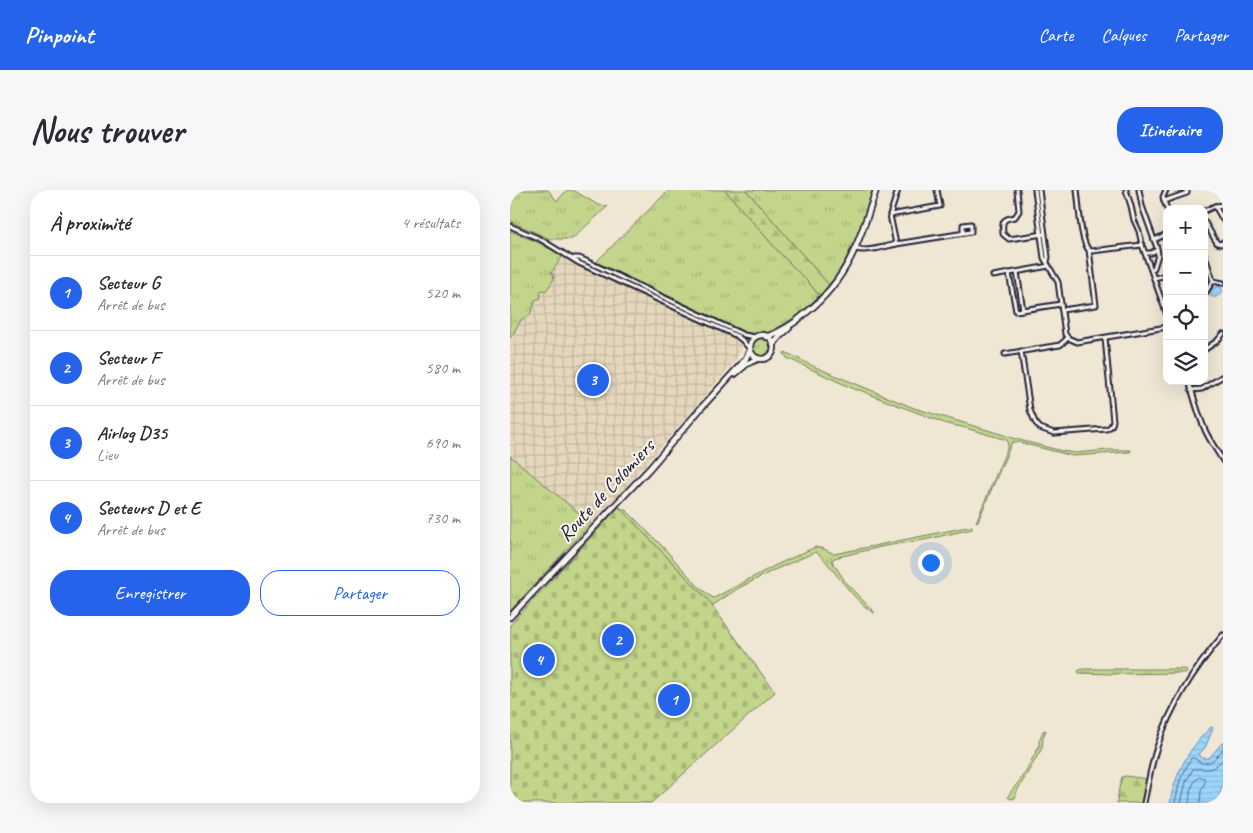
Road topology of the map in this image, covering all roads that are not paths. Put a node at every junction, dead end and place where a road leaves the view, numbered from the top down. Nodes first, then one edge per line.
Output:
1 (876, 190) edge
2 (898, 190) edge
3 (937, 190) edge
4 (1017, 190) edge
5 (1037, 190) edge
6 (1077, 190) edge
7 (1126, 190) edge
8 (1140, 190) edge
9 (1166, 190) edge
10 (1185, 190) edge
11 (1164, 201) junction
12 (1166, 205) edge
13 (1223, 205) edge
14 (1215, 206) junction
15 (1208, 209) edge
16 (890, 216) junction
17 (1223, 220) edge
18 (510, 226) edge
19 (1208, 227) edge
20 (963, 233) dead end
21 (1043, 235) junction
22 (1163, 236) edge
23 (1154, 240) junction
24 (858, 242) junction
25 (1223, 242) edge
26 (896, 244) junction
27 (1142, 245) junction
28 (855, 249) junction
29 (866, 249) junction
30 (1089, 250) junction
31 (1157, 250) junction
32 (1146, 253) junction
33 (574, 258) junction
34 (1048, 264) junction
35 (1208, 265) edge
36 (1152, 269) junction
37 (1017, 272) junction
38 (1009, 273) junction
39 (993, 276) dead end
40 (1163, 276) edge
41 (1154, 278) junction
42 (1213, 281) junction
43 (1223, 283) edge
44 (1208, 289) edge
45 (1163, 303) edge
46 (1061, 304) junction
47 (1023, 310) junction
48 (1062, 310) junction
49 (794, 322) junction
50 (1163, 328) edge
51 (1223, 334) edge
52 (756, 337) junction
53 (766, 337) junction
54 (1068, 338) junction
55 (1105, 338) junction
56 (1219, 338) junction
57 (1223, 344) edge
58 (773, 345) junction
59 (1208, 347) edge
60 (750, 349) junction
61 (1021, 352) junction
62 (1005, 354) dead end
63 (758, 359) junction
64 (1223, 376) edge
65 (724, 382) junction
66 (1190, 385) edge
67 (1192, 390) junction
68 (1223, 461) edge
69 (510, 617) edge
70 (1223, 635) edge
71 (1144, 803) edge

1 - 24 main road
2 - 16 street
3 - 16 street
4 - 21 street
5 - 21 street
6 - 30 street
7 - 27 street
8 - 23 street
9 - 11 street
10 - 11 street
11 - 12 street
13 - 14 street
14 - 15 street
14 - 17 street
16 - 26 street
18 - 33 street
19 - 25 street
20 - 26 street
21 - 34 street
22 - 23 street
23 - 31 street
24 - 28 main road
24 - 29 street
26 - 29 street
27 - 30 street
27 - 32 street
28 - 29 street
28 - 49 main road
30 - 48 street
31 - 32 street
31 - 36 street
32 - 36 street
33 - 52 street
33 - 60 street
34 - 37 street
34 - 46 street
35 - 42 street
36 - 41 street
37 - 38 street
37 - 47 street
38 - 39 street
38 - 47 street
40 - 41 street
41 - 45 street
42 - 43 street
42 - 44 street
46 - 47 street
46 - 48 street
48 - 54 street
49 - 53 main road
49 - 58 main road
50 - 55 street
51 - 56 street
52 - 53 main road
52 - 60 main road
53 - 58 main road
54 - 55 street
54 - 61 street
55 - 61 street
56 - 57 street
56 - 59 street
58 - 63 main road
60 - 63 main road
60 - 65 main road, Route de Colomiers
61 - 62 street
63 - 65 main road, Route de Colomiers
64 - 67 street
65 - 69 main road, Route de Colomiers
66 - 67 street
67 - 68 street
70 - 71 street

